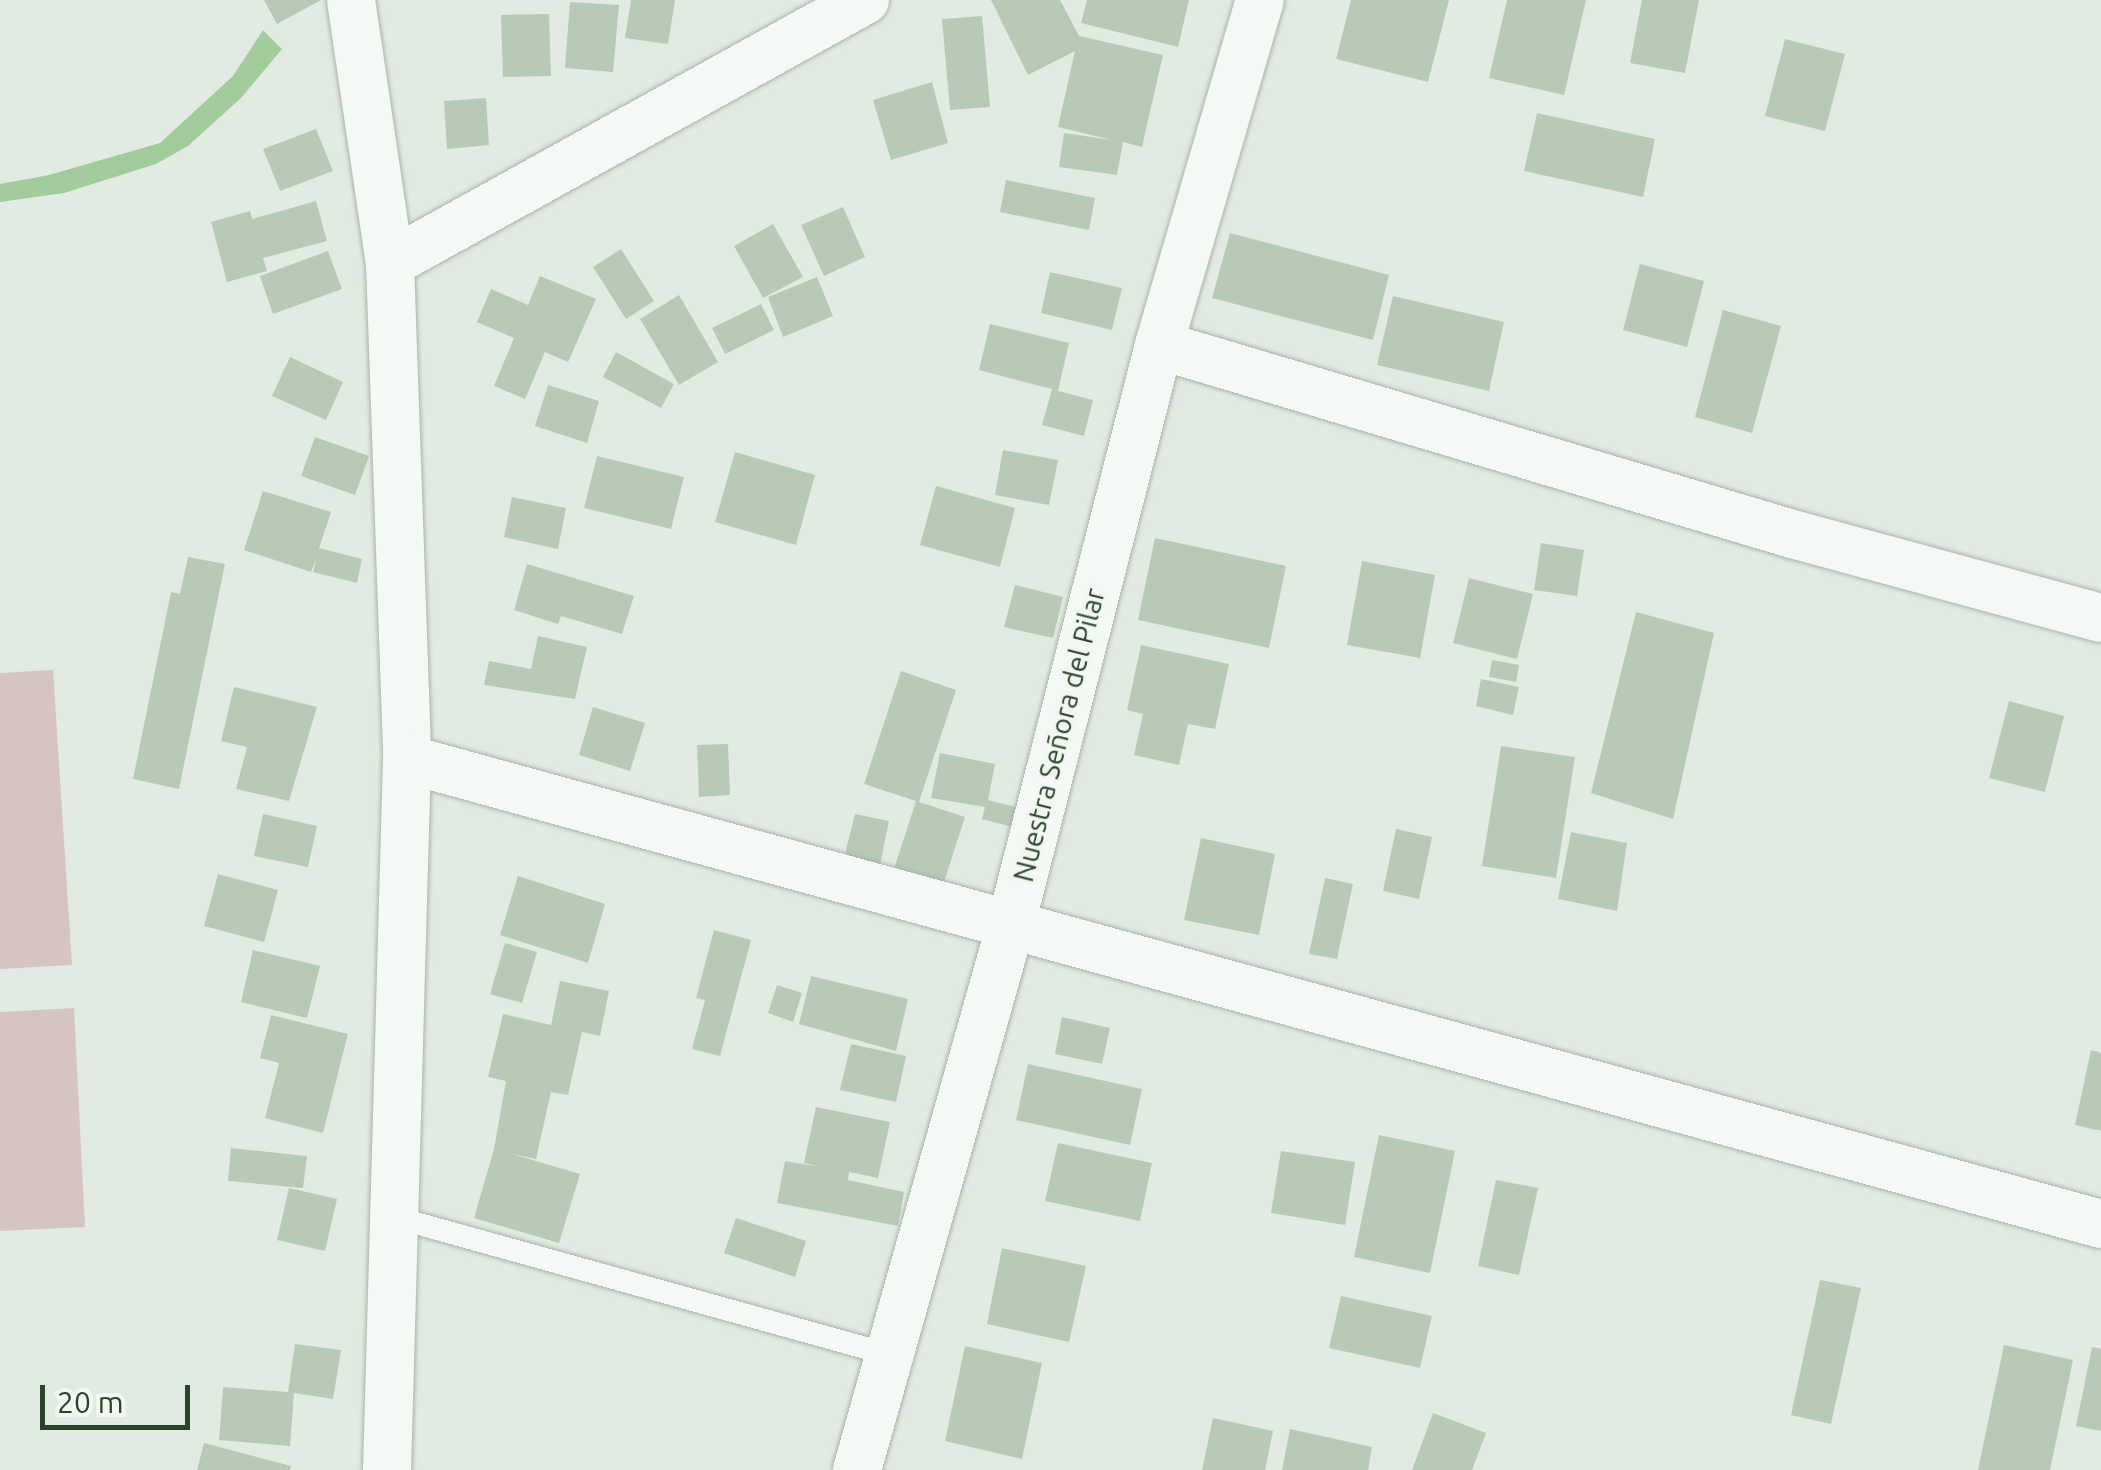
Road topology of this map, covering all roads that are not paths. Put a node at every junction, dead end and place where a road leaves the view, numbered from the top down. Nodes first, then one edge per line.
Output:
1 (352, 0) edge
2 (865, 0) edge
3 (1260, 0) edge
4 (390, 263) junction
5 (1158, 345) junction
6 (2101, 618) edge
7 (407, 759) junction
8 (1010, 924) junction
9 (394, 1217) junction
10 (2101, 1224) edge
11 (887, 1354) junction
12 (387, 1470) edge
13 (857, 1470) edge

1 - 4 street
2 - 4 street
3 - 5 street, Nuestra Señora del Pilar
4 - 7 street
5 - 6 street
5 - 8 street, Nuestra Señora del Pilar
7 - 8 street
7 - 9 street
8 - 10 street
8 - 11 street, Nuestra Señora del Pilar
9 - 11 lane
9 - 12 street
11 - 13 street, Nuestra Señora del Pilar

